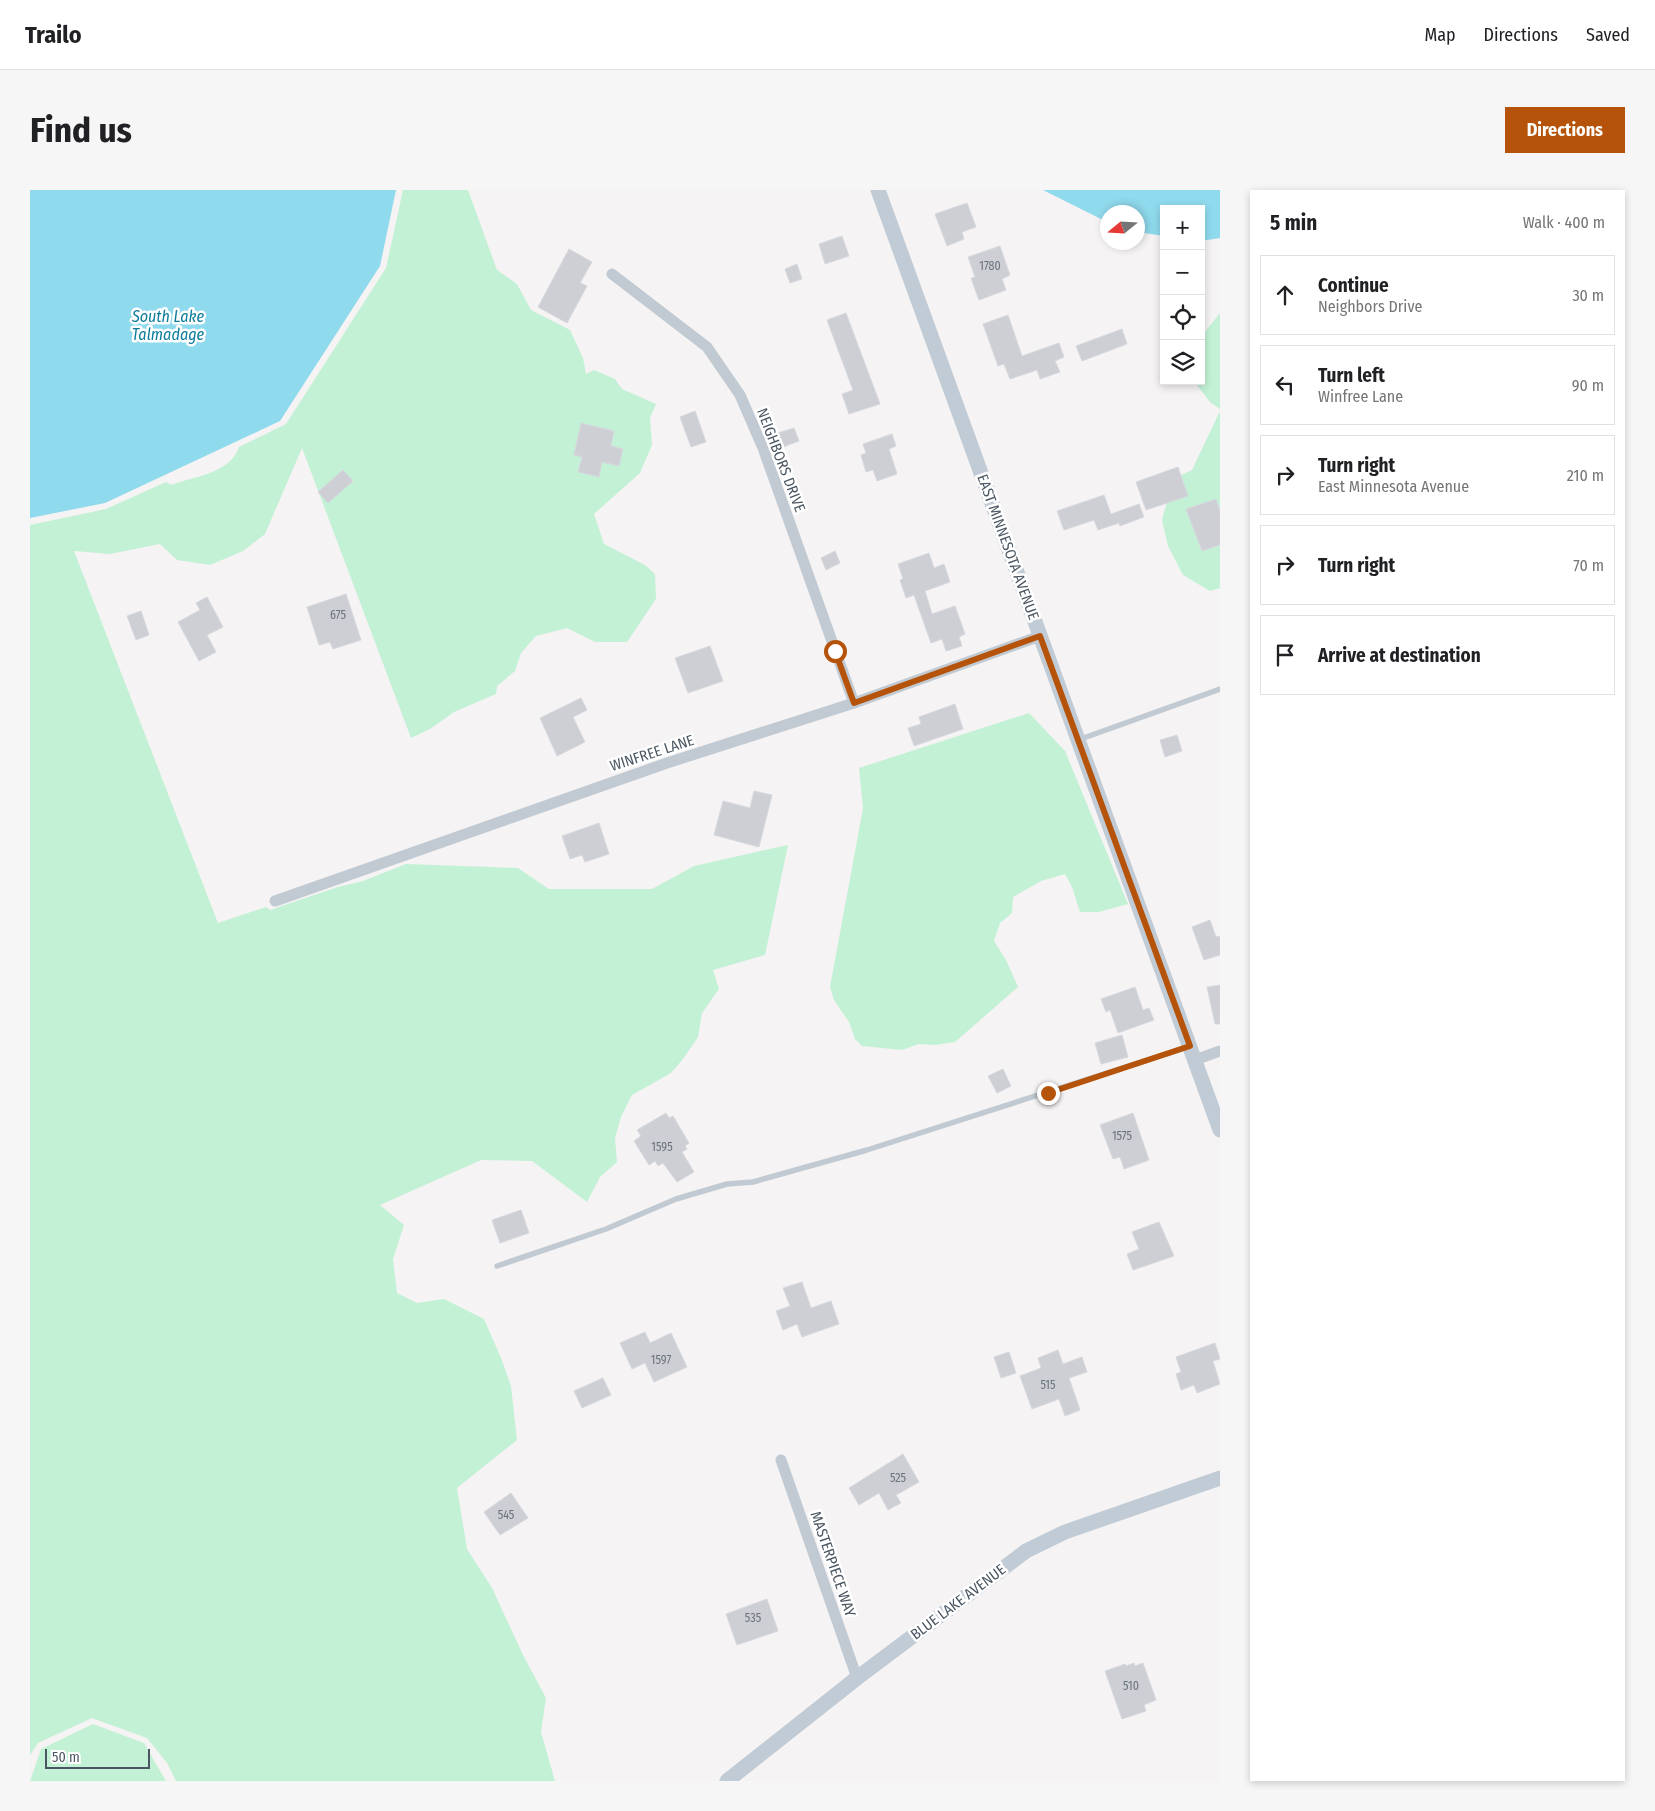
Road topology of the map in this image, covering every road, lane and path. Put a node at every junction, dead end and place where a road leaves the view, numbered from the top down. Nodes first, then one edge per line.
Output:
1 (878, 190) edge
2 (612, 274) dead end
3 (1040, 636) junction
4 (1220, 689) edge
5 (854, 703) junction
6 (1078, 740) junction
7 (275, 901) dead end
8 (1220, 1051) edge
9 (1192, 1053) junction
10 (1220, 1130) edge
11 (498, 1266) dead end
12 (781, 1460) dead end
13 (1220, 1478) edge
14 (857, 1678) junction
15 (727, 1781) edge

1 - 3 street, EAST MINNESOTA AVENUE
2 - 5 street, NEIGHBORS DRIVE
3 - 5 street, WINFREE LANE
3 - 6 street, EAST MINNESOTA AVENUE
4 - 6 lane
5 - 7 street, WINFREE LANE
6 - 9 street, EAST MINNESOTA AVENUE
8 - 9 street
9 - 10 street, EAST MINNESOTA AVENUE
9 - 11 lane
12 - 14 street, MASTERPIECE WAY
13 - 14 street, BLUE LAKE AVENUE
14 - 15 street, BLUE LAKE AVENUE

